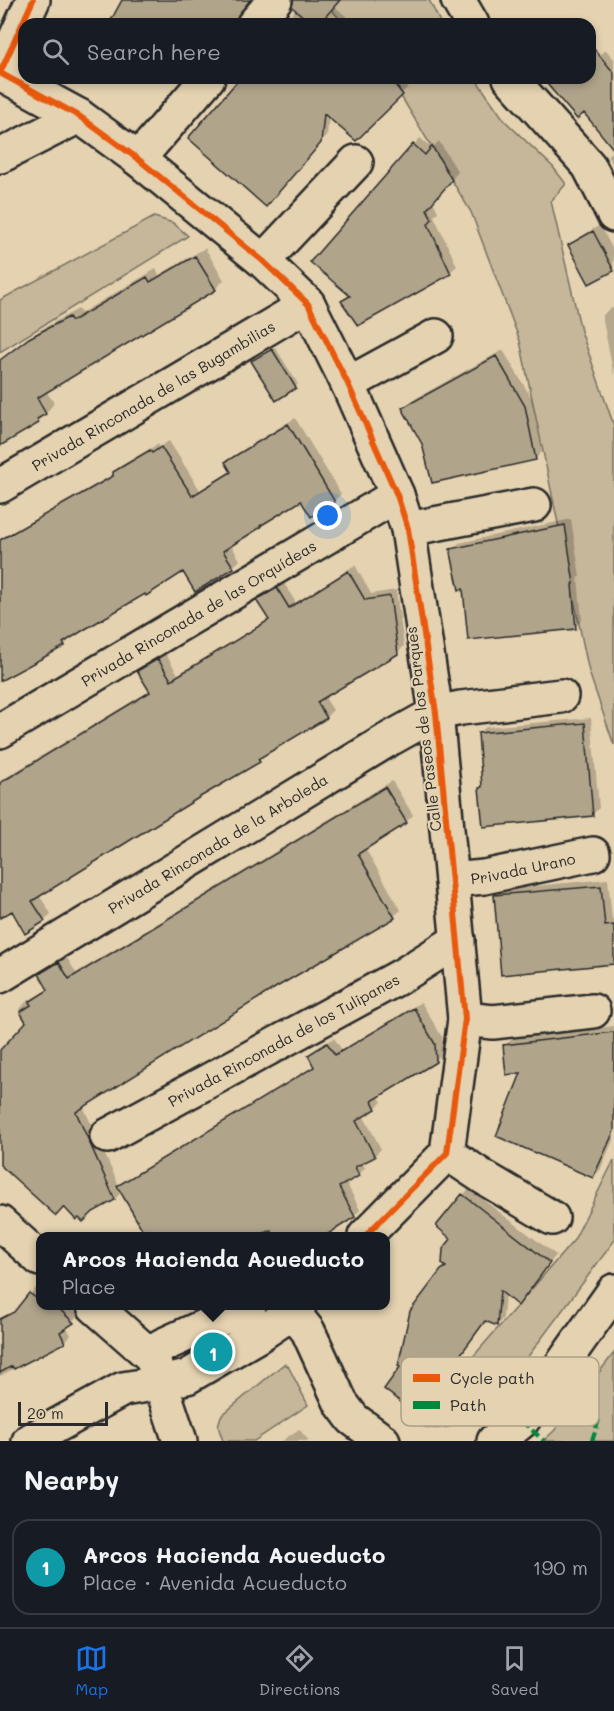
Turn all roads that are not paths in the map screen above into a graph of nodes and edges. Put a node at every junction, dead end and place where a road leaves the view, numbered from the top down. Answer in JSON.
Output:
{"nodes":[{"id":1,"x":33,"y":0,"type":"edge"},
{"id":2,"x":275,"y":0,"type":"edge"},
{"id":3,"x":458,"y":0,"type":"edge"},
{"id":4,"x":25,"y":18,"type":"edge"},
{"id":5,"x":259,"y":18,"type":"edge"},
{"id":6,"x":468,"y":18,"type":"edge"},
{"id":7,"x":18,"y":34,"type":"edge"},
{"id":8,"x":0,"y":74,"type":"edge"},
{"id":9,"x":18,"y":84,"type":"edge"},
{"id":10,"x":19,"y":84,"type":"edge"},
{"id":11,"x":203,"y":84,"type":"edge"},
{"id":12,"x":515,"y":84,"type":"edge"},
{"id":13,"x":79,"y":116,"type":"junction"},
{"id":14,"x":0,"y":156,"type":"edge"},
{"id":15,"x":138,"y":159,"type":"junction"},
{"id":16,"x":356,"y":162,"type":"dead end"},
{"id":17,"x":614,"y":215,"type":"edge"},
{"id":18,"x":263,"y":261,"type":"junction"},
{"id":19,"x":308,"y":304,"type":"junction"},
{"id":20,"x":436,"y":336,"type":"dead end"},
{"id":21,"x":348,"y":384,"type":"junction"},
{"id":22,"x":0,"y":486,"type":"edge"},
{"id":23,"x":397,"y":495,"type":"junction"},
{"id":24,"x":534,"y":505,"type":"dead end"},
{"id":25,"x":408,"y":529,"type":"junction"},
{"id":26,"x":561,"y":696,"type":"dead end"},
{"id":27,"x":436,"y":713,"type":"junction"},
{"id":28,"x":0,"y":731,"type":"edge"},
{"id":29,"x":593,"y":854,"type":"dead end"},
{"id":30,"x":452,"y":880,"type":"junction"},
{"id":31,"x":458,"y":940,"type":"junction"},
{"id":32,"x":0,"y":976,"type":"edge"},
{"id":33,"x":594,"y":1011,"type":"dead end"},
{"id":34,"x":465,"y":1019,"type":"junction"},
{"id":35,"x":107,"y":1136,"type":"dead end"},
{"id":36,"x":447,"y":1153,"type":"junction"},
{"id":37,"x":552,"y":1218,"type":"dead end"},
{"id":38,"x":0,"y":1224,"type":"edge"},
{"id":39,"x":369,"y":1232,"type":"edge"},
{"id":40,"x":36,"y":1256,"type":"edge"},
{"id":41,"x":614,"y":1291,"type":"edge"},
{"id":42,"x":99,"y":1310,"type":"edge"},
{"id":43,"x":238,"y":1310,"type":"edge"},
{"id":44,"x":290,"y":1310,"type":"edge"},
{"id":45,"x":294,"y":1310,"type":"edge"},
{"id":46,"x":567,"y":1357,"type":"edge"},
{"id":47,"x":156,"y":1370,"type":"junction"},
{"id":48,"x":516,"y":1426,"type":"edge"},
{"id":49,"x":34,"y":1440,"type":"edge"},
{"id":50,"x":180,"y":1441,"type":"edge"},
{"id":51,"x":383,"y":1441,"type":"edge"},
{"id":52,"x":494,"y":1441,"type":"edge"}],
"edges":[{"from":1,"to":4,"type":"street"},
{"from":2,"to":5,"type":"street"},
{"from":3,"to":6,"type":"street"},
{"from":7,"to":8,"type":"street"},
{"from":8,"to":9,"type":"street","name":"Calle Paseos de los Parques"},
{"from":10,"to":13,"type":"street","name":"Calle Paseos de los Parques"},
{"from":11,"to":15,"type":"street"},
{"from":12,"to":17,"type":"street"},
{"from":13,"to":14,"type":"street"},
{"from":13,"to":15,"type":"street","name":"Calle Paseos de los Parques"},
{"from":15,"to":18,"type":"street","name":"Calle Paseos de los Parques"},
{"from":16,"to":18,"type":"street"},
{"from":18,"to":19,"type":"street","name":"Calle Paseos de los Parques"},
{"from":19,"to":21,"type":"street","name":"Calle Paseos de los Parques"},
{"from":19,"to":22,"type":"street","name":"Privada Rinconada de las Bugambilias"},
{"from":20,"to":21,"type":"street"},
{"from":21,"to":23,"type":"street","name":"Calle Paseos de los Parques"},
{"from":23,"to":25,"type":"street","name":"Calle Paseos de los Parques"},
{"from":23,"to":28,"type":"street","name":"Privada Rinconada de las Orquídeas"},
{"from":24,"to":25,"type":"street"},
{"from":25,"to":27,"type":"street","name":"Calle Paseos de los Parques"},
{"from":26,"to":27,"type":"street","name":"Privada Rinconada de la Arboleda"},
{"from":27,"to":30,"type":"street","name":"Calle Paseos de los Parques"},
{"from":27,"to":32,"type":"street","name":"Privada Rinconada de la Arboleda"},
{"from":29,"to":30,"type":"street","name":"Privada Urano"},
{"from":30,"to":31,"type":"street","name":"Calle Paseos de los Parques"},
{"from":31,"to":34,"type":"street","name":"Calle Paseos de los Parques"},
{"from":31,"to":35,"type":"street","name":"Privada Rinconada de los Tulipanes"},
{"from":33,"to":34,"type":"street"},
{"from":34,"to":36,"type":"street","name":"Calle Paseos de los Parques"},
{"from":36,"to":37,"type":"street"},
{"from":36,"to":39,"type":"street"},
{"from":38,"to":40,"type":"street"},
{"from":41,"to":46,"type":"street"},
{"from":42,"to":47,"type":"street"},
{"from":43,"to":47,"type":"street"},
{"from":44,"to":47,"type":"street"},
{"from":45,"to":51,"type":"street"},
{"from":47,"to":49,"type":"street"},
{"from":47,"to":50,"type":"street"},
{"from":48,"to":52,"type":"street"}]}
